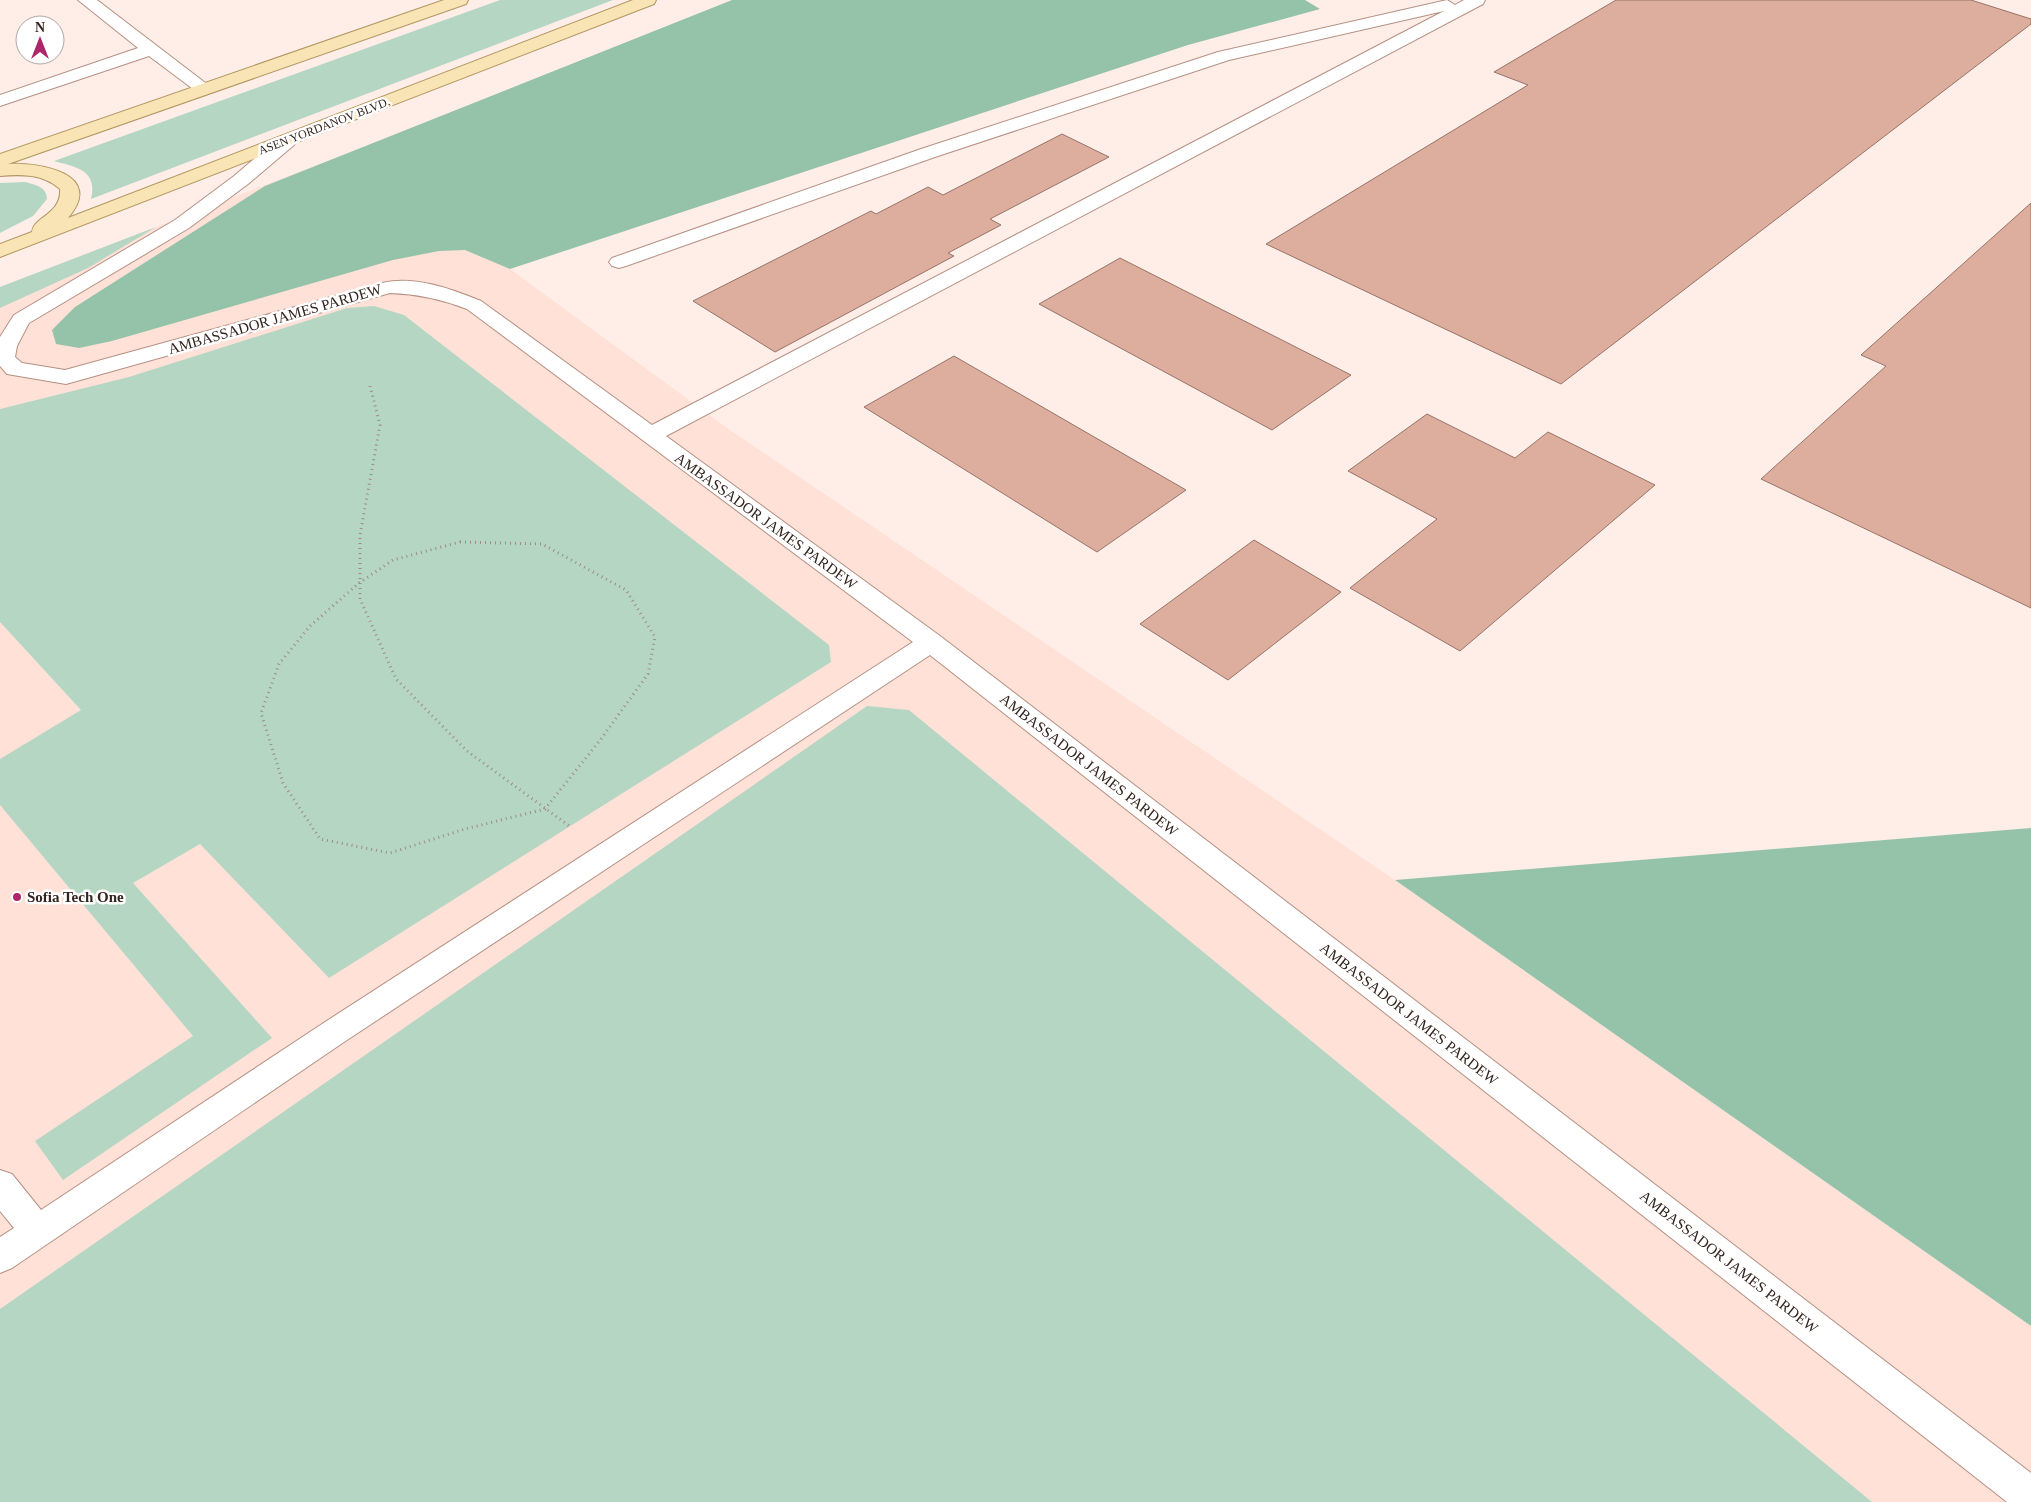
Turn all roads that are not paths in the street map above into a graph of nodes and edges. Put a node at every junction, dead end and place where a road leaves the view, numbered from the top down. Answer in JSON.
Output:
{"nodes":[{"id":1,"x":86,"y":0,"type":"edge"},
{"id":2,"x":460,"y":0,"type":"edge"},
{"id":3,"x":648,"y":0,"type":"edge"},
{"id":4,"x":1468,"y":0,"type":"edge"},
{"id":5,"x":1477,"y":0,"type":"edge"},
{"id":6,"x":151,"y":50,"type":"junction"},
{"id":7,"x":203,"y":88,"type":"junction"},
{"id":8,"x":0,"y":101,"type":"edge"},
{"id":9,"x":287,"y":141,"type":"junction"},
{"id":10,"x":0,"y":160,"type":"edge"},
{"id":11,"x":218,"y":168,"type":"junction"},
{"id":12,"x":0,"y":170,"type":"edge"},
{"id":13,"x":242,"y":180,"type":"junction"},
{"id":14,"x":26,"y":242,"type":"junction"},
{"id":15,"x":0,"y":251,"type":"edge"},
{"id":16,"x":619,"y":262,"type":"dead end"},
{"id":17,"x":650,"y":435,"type":"junction"},
{"id":18,"x":930,"y":642,"type":"junction"},
{"id":19,"x":0,"y":1185,"type":"edge"},
{"id":20,"x":38,"y":1232,"type":"junction"},
{"id":21,"x":0,"y":1257,"type":"edge"},
{"id":22,"x":2022,"y":1496,"type":"edge"}],
"edges":[{"from":1,"to":6,"type":"street"},
{"from":2,"to":7,"type":"main road"},
{"from":3,"to":9,"type":"main road","name":"ASEN YORDANOV BLVD."},
{"from":4,"to":16,"type":"street"},
{"from":5,"to":17,"type":"street"},
{"from":6,"to":7,"type":"street"},
{"from":6,"to":8,"type":"street"},
{"from":7,"to":10,"type":"main road"},
{"from":9,"to":11,"type":"main road","name":"ASEN YORDANOV BLVD."},
{"from":9,"to":13,"type":"street","name":"AMBASSADOR JAMES PARDEW"},
{"from":11,"to":13,"type":"street"},
{"from":11,"to":14,"type":"main road","name":"ASEN YORDANOV BLVD."},
{"from":12,"to":14,"type":"main road"},
{"from":13,"to":17,"type":"street","name":"AMBASSADOR JAMES PARDEW"},
{"from":14,"to":15,"type":"main road","name":"ASEN YORDANOV BLVD."},
{"from":17,"to":18,"type":"street","name":"AMBASSADOR JAMES PARDEW"},
{"from":18,"to":20,"type":"street"},
{"from":18,"to":22,"type":"street","name":"AMBASSADOR JAMES PARDEW"},
{"from":19,"to":20,"type":"street"},
{"from":20,"to":21,"type":"street"}]}
